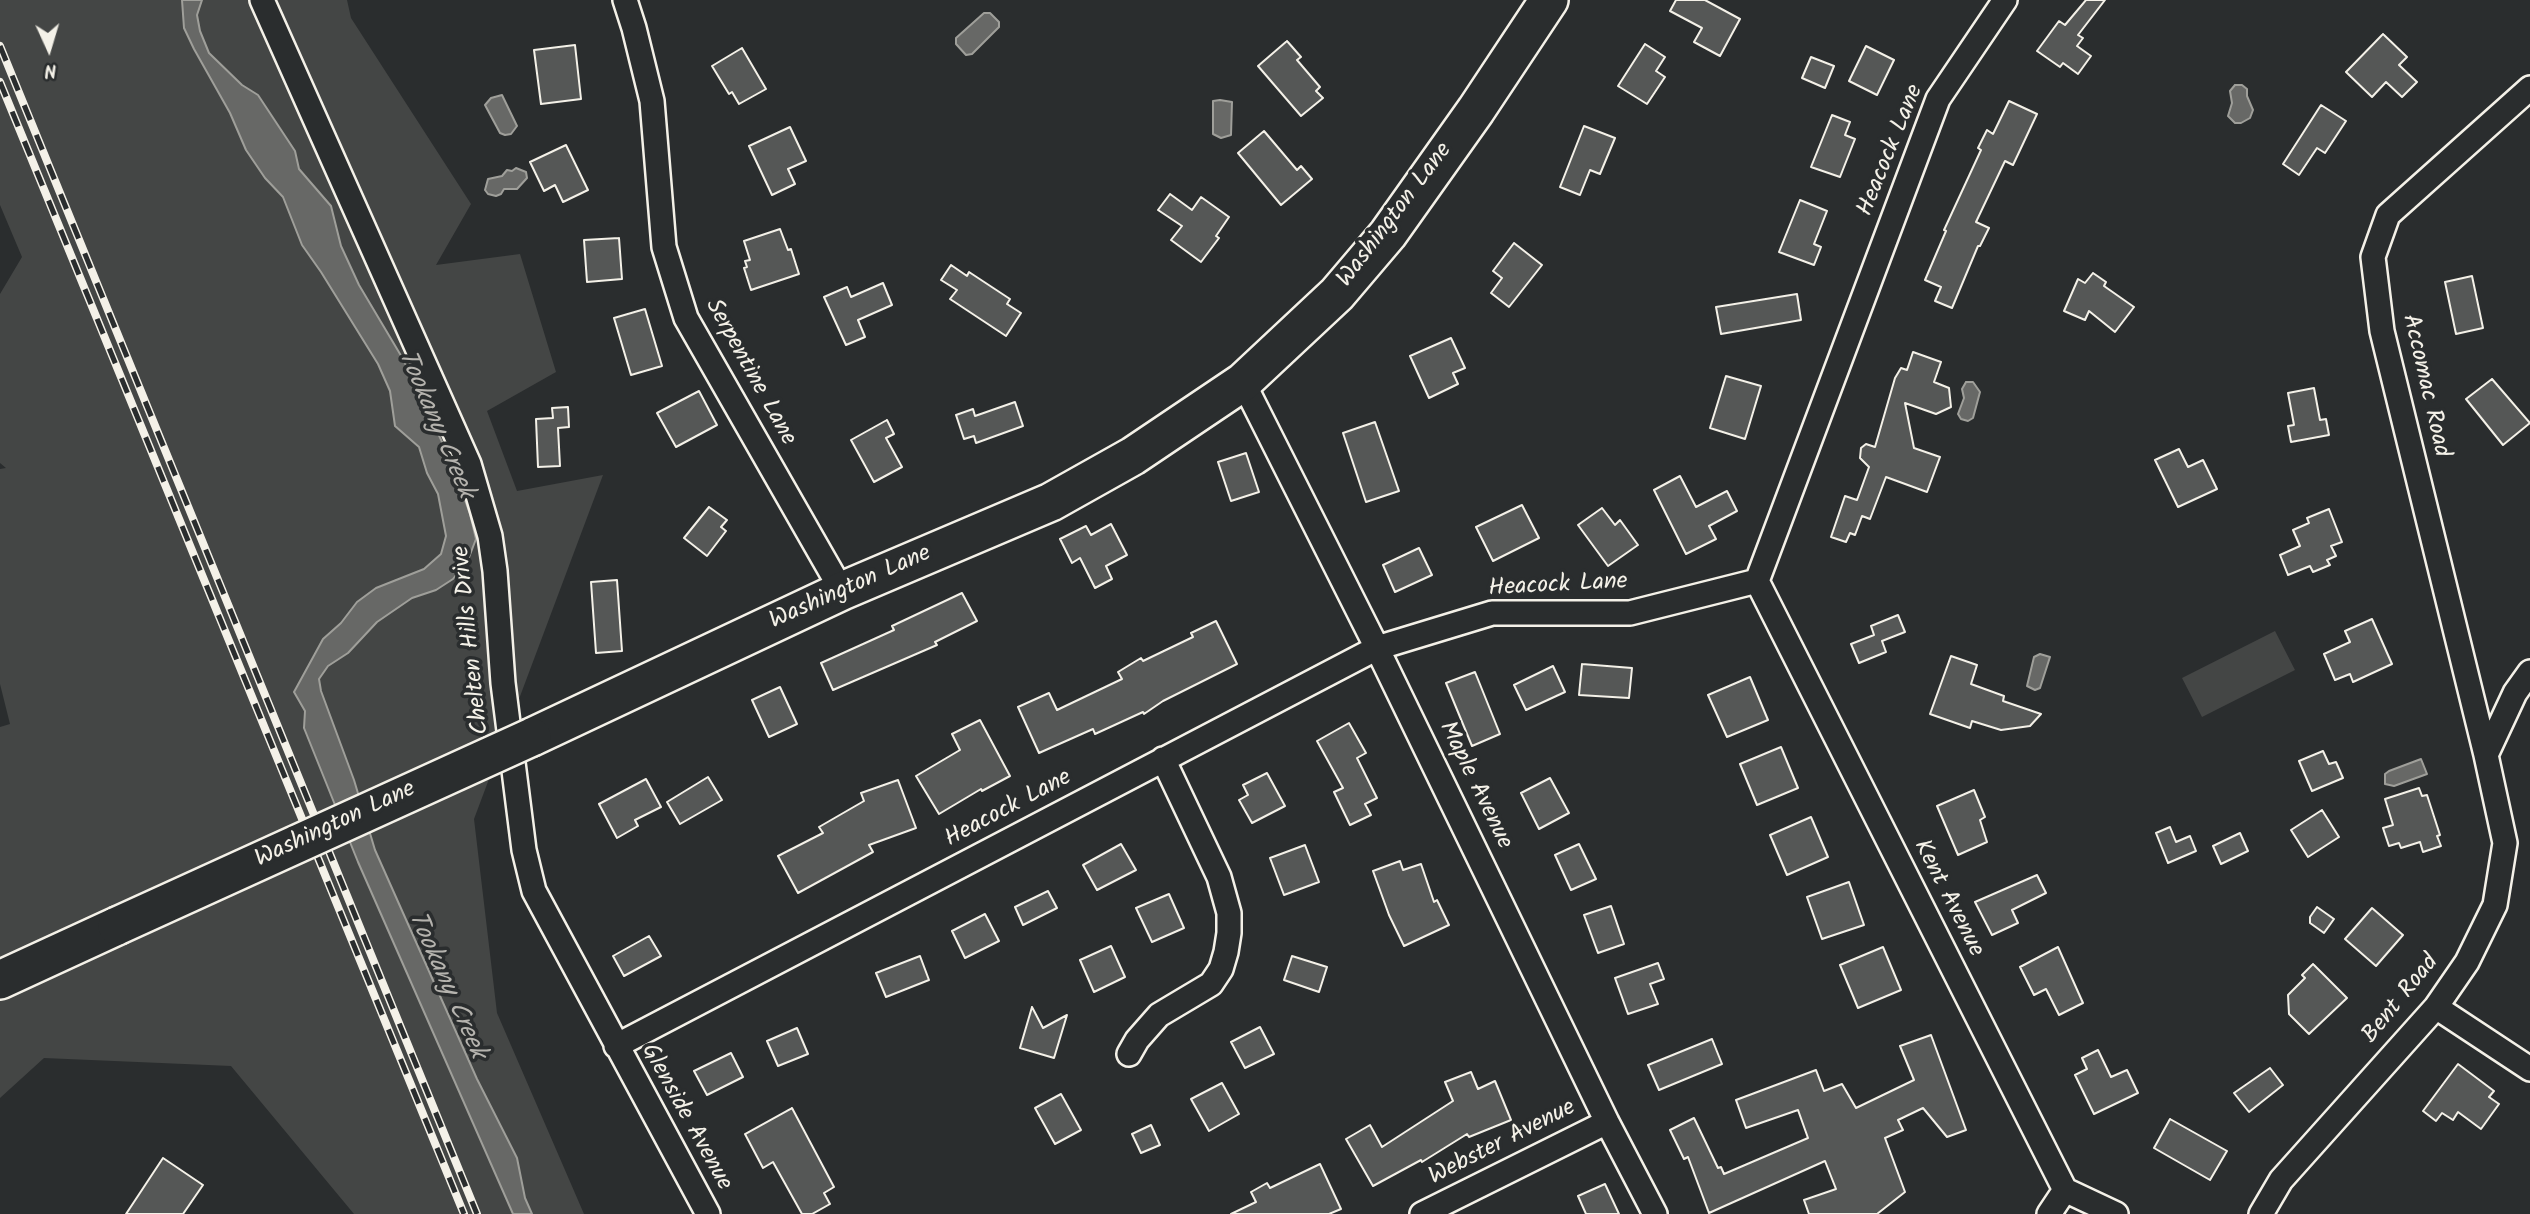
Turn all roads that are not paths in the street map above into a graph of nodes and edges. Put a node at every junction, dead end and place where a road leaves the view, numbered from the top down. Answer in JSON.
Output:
{"nodes":[{"id":1,"x":262,"y":0,"type":"edge"},
{"id":2,"x":625,"y":0,"type":"edge"},
{"id":3,"x":1549,"y":0,"type":"edge"},
{"id":4,"x":2005,"y":0,"type":"edge"},
{"id":5,"x":2530,"y":88,"type":"edge"},
{"id":6,"x":1243,"y":382,"type":"junction"},
{"id":7,"x":1757,"y":581,"type":"junction"},
{"id":8,"x":842,"y":591,"type":"junction"},
{"id":9,"x":1377,"y":648,"type":"junction"},
{"id":10,"x":2530,"y":672,"type":"edge"},
{"id":11,"x":2486,"y":755,"type":"junction"},
{"id":12,"x":1163,"y":759,"type":"junction"},
{"id":13,"x":0,"y":980,"type":"edge"},
{"id":14,"x":2436,"y":1007,"type":"junction"},
{"id":15,"x":616,"y":1046,"type":"junction"},
{"id":16,"x":1129,"y":1054,"type":"dead end"},
{"id":17,"x":2530,"y":1069,"type":"edge"},
{"id":18,"x":1607,"y":1122,"type":"junction"},
{"id":19,"x":2065,"y":1190,"type":"junction"},
{"id":20,"x":708,"y":1214,"type":"edge"},
{"id":21,"x":1422,"y":1214,"type":"edge"},
{"id":22,"x":1655,"y":1214,"type":"edge"},
{"id":23,"x":2049,"y":1214,"type":"edge"},
{"id":24,"x":2116,"y":1214,"type":"edge"},
{"id":25,"x":2261,"y":1214,"type":"edge"}],
"edges":[{"from":1,"to":15,"type":"street","name":"Chelten Hills Drive"},
{"from":2,"to":8,"type":"street","name":"Serpentine Lane"},
{"from":3,"to":6,"type":"main road","name":"Washington Lane"},
{"from":4,"to":7,"type":"street","name":"Heacock Lane"},
{"from":5,"to":11,"type":"street","name":"Accomac Road"},
{"from":6,"to":8,"type":"main road","name":"Washington Lane"},
{"from":6,"to":9,"type":"street","name":"Maple Avenue"},
{"from":7,"to":9,"type":"street","name":"Heacock Lane"},
{"from":7,"to":19,"type":"street","name":"Kent Avenue"},
{"from":8,"to":13,"type":"main road","name":"Washington Lane","bridge":true},
{"from":9,"to":12,"type":"street","name":"Heacock Lane"},
{"from":9,"to":18,"type":"street","name":"Maple Avenue"},
{"from":10,"to":11,"type":"street"},
{"from":11,"to":14,"type":"street","name":"Bent Road"},
{"from":12,"to":15,"type":"street","name":"Heacock Lane"},
{"from":12,"to":16,"type":"street"},
{"from":14,"to":17,"type":"street"},
{"from":14,"to":25,"type":"street","name":"Bent Road"},
{"from":15,"to":20,"type":"street","name":"Glenside Avenue"},
{"from":18,"to":21,"type":"street","name":"Webster Avenue"},
{"from":18,"to":22,"type":"street","name":"Maple Avenue"},
{"from":19,"to":23,"type":"street"},
{"from":19,"to":24,"type":"street"}]}
